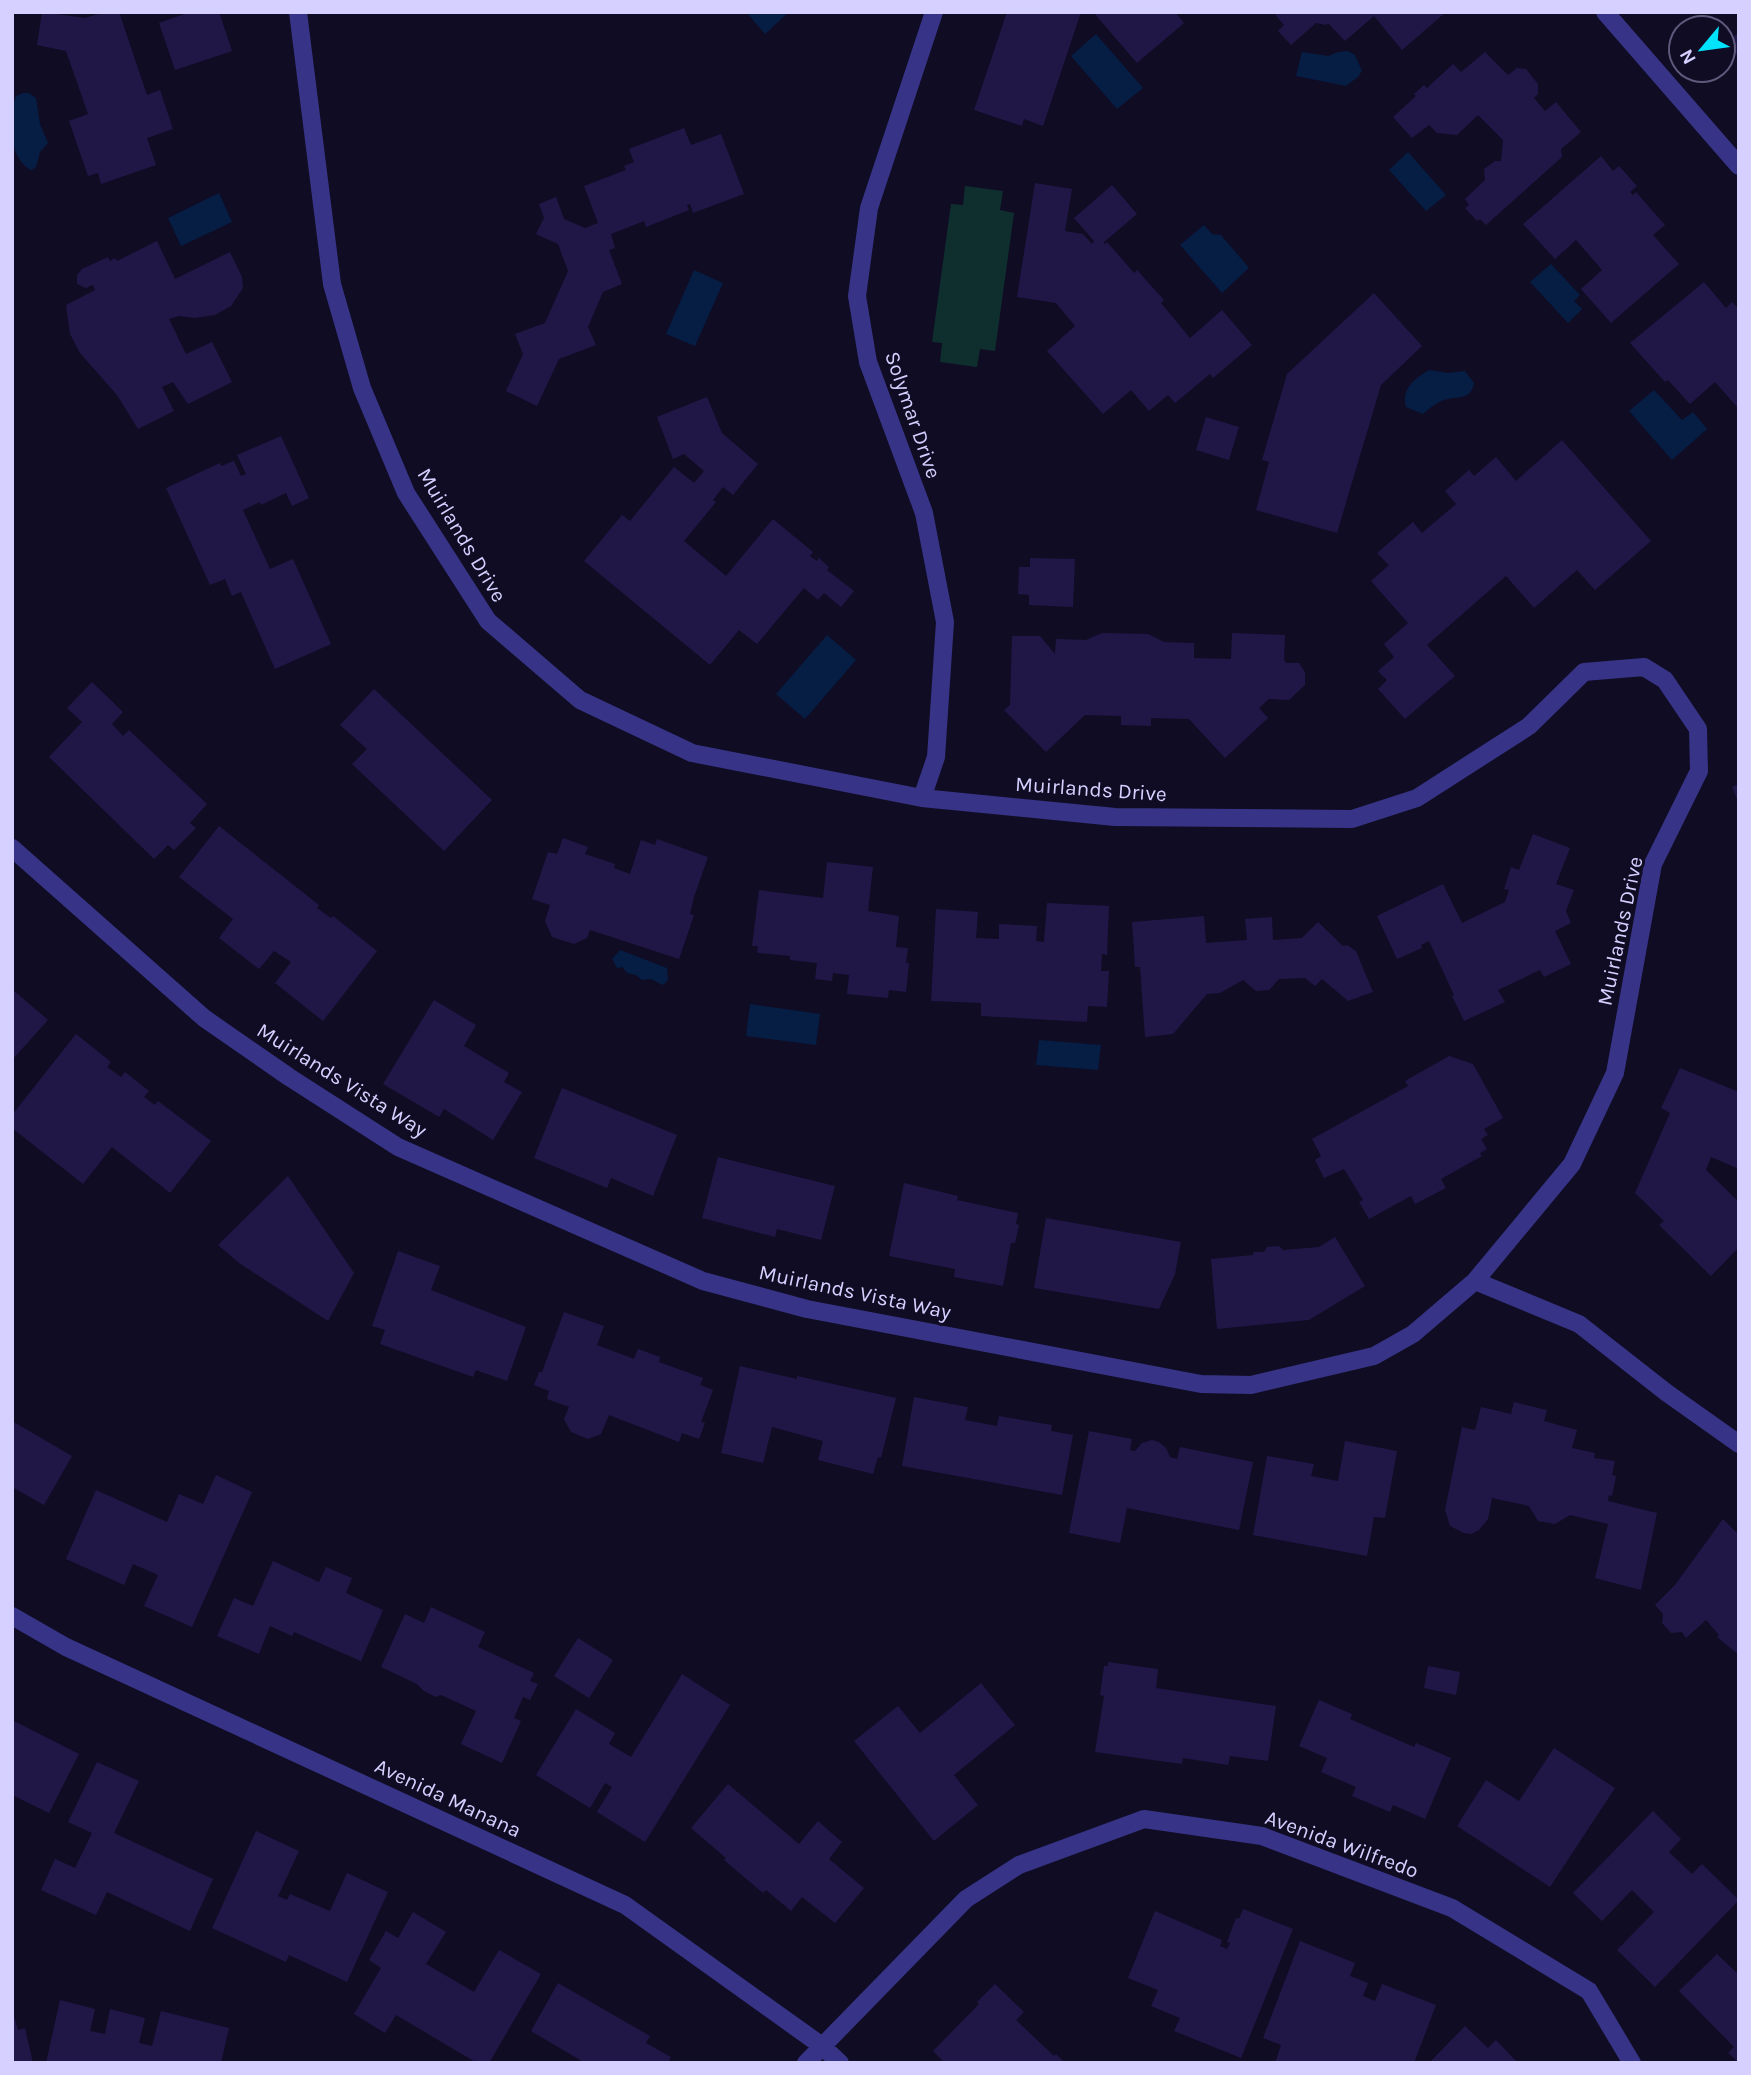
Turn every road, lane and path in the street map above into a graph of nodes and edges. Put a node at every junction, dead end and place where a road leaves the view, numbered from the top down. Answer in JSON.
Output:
{"nodes":[{"id":1,"x":298,"y":12,"type":"edge"},
{"id":2,"x":934,"y":12,"type":"edge"},
{"id":3,"x":1605,"y":12,"type":"edge"},
{"id":4,"x":1739,"y":166,"type":"edge"},
{"id":5,"x":922,"y":798,"type":"junction"},
{"id":6,"x":12,"y":848,"type":"edge"},
{"id":7,"x":1475,"y":1281,"type":"junction"},
{"id":8,"x":1739,"y":1444,"type":"edge"},
{"id":9,"x":12,"y":1616,"type":"edge"},
{"id":10,"x":822,"y":2046,"type":"junction"},
{"id":11,"x":806,"y":2063,"type":"edge"},
{"id":12,"x":840,"y":2063,"type":"edge"},
{"id":13,"x":1632,"y":2063,"type":"edge"}],
"edges":[{"from":1,"to":5,"type":"street","name":"Muirlands Drive"},
{"from":2,"to":5,"type":"street","name":"Solymar Drive"},
{"from":3,"to":4,"type":"street"},
{"from":5,"to":7,"type":"street","name":"Muirlands Drive"},
{"from":6,"to":7,"type":"street","name":"Muirlands Vista Way"},
{"from":7,"to":8,"type":"street"},
{"from":9,"to":10,"type":"street","name":"Avenida Manana"},
{"from":10,"to":11,"type":"street","name":"Avenida Wilfredo"},
{"from":10,"to":12,"type":"street","name":"Avenida Manana"},
{"from":10,"to":13,"type":"street","name":"Avenida Wilfredo"}]}
